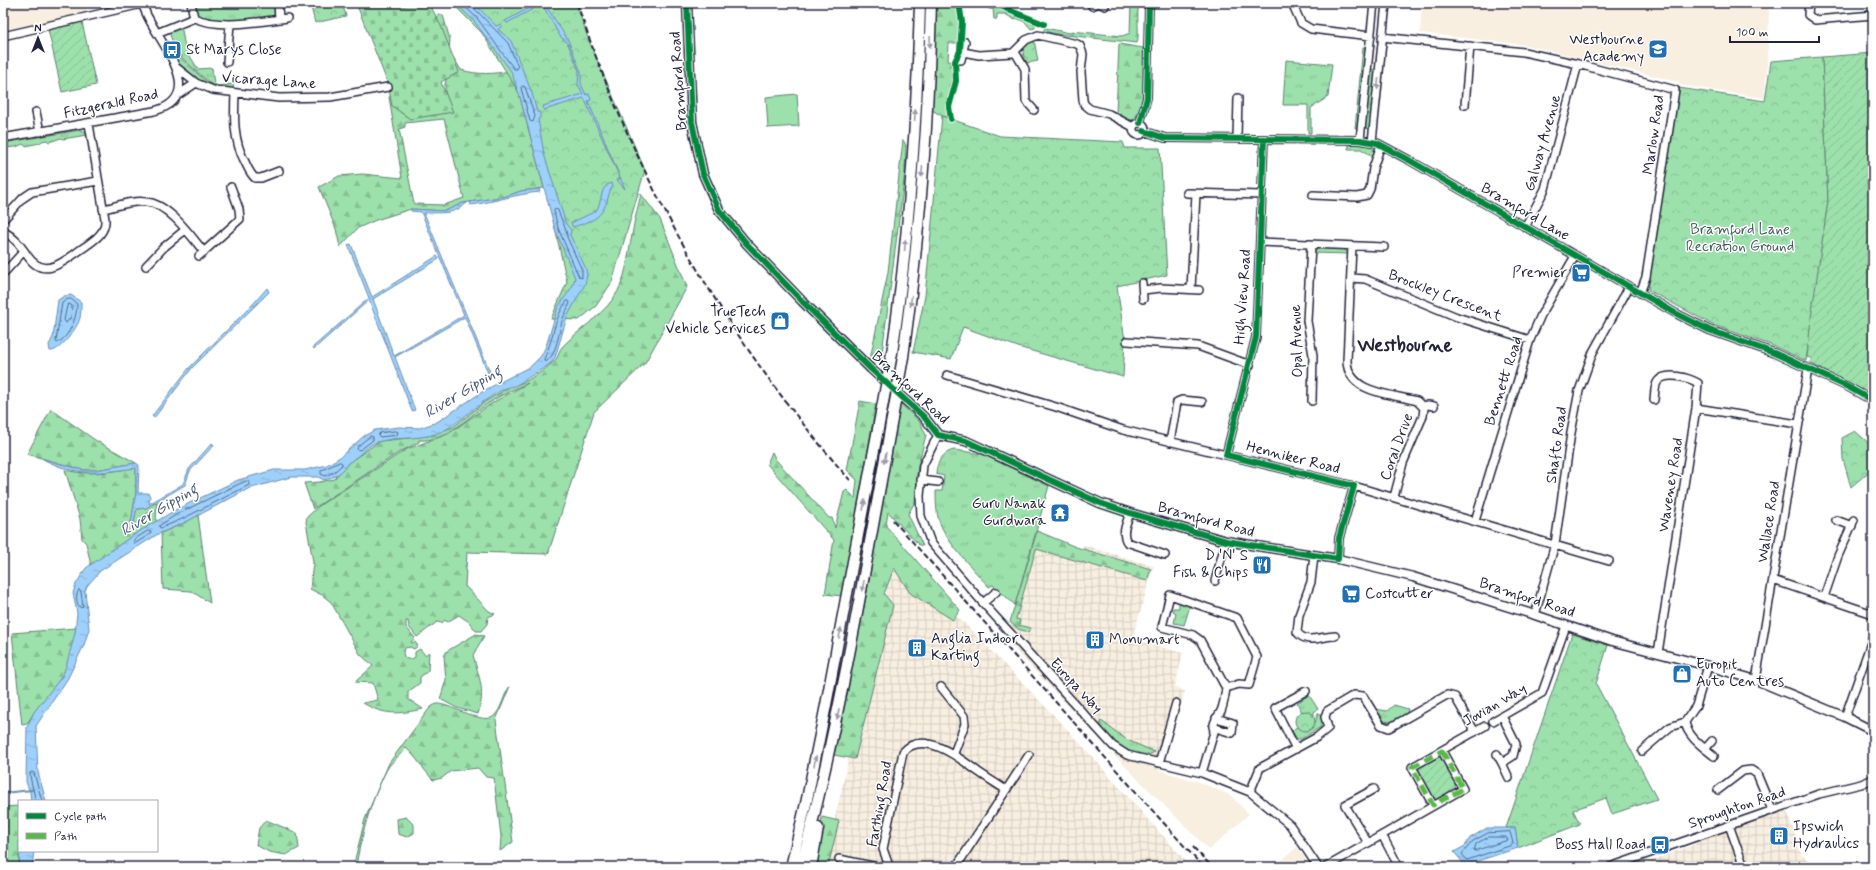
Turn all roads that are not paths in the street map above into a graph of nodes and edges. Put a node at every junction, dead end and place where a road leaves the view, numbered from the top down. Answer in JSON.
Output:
{"nodes":[{"id":1,"x":191,"y":3,"type":"edge"},
{"id":2,"x":278,"y":3,"type":"edge"},
{"id":3,"x":687,"y":3,"type":"edge"},
{"id":4,"x":920,"y":3,"type":"edge"},
{"id":5,"x":931,"y":3,"type":"edge"},
{"id":6,"x":1149,"y":3,"type":"edge"},
{"id":7,"x":1292,"y":3,"type":"edge"},
{"id":8,"x":1809,"y":3,"type":"edge"},
{"id":9,"x":142,"y":4,"type":"edge"},
{"id":10,"x":1374,"y":5,"type":"edge"},
{"id":11,"x":1385,"y":6,"type":"edge"},
{"id":12,"x":1873,"y":15,"type":"edge"},
{"id":13,"x":194,"y":18,"type":"junction"},
{"id":14,"x":230,"y":24,"type":"junction"},
{"id":15,"x":157,"y":33,"type":"junction"},
{"id":16,"x":3,"y":36,"type":"edge"},
{"id":17,"x":1370,"y":36,"type":"junction"},
{"id":18,"x":1382,"y":37,"type":"junction"},
{"id":19,"x":965,"y":42,"type":"dead end"},
{"id":20,"x":1470,"y":46,"type":"junction"},
{"id":21,"x":963,"y":52,"type":"junction"},
{"id":22,"x":1015,"y":52,"type":"junction"},
{"id":23,"x":961,"y":60,"type":"dead end"},
{"id":24,"x":227,"y":62,"type":"dead end"},
{"id":25,"x":1368,"y":64,"type":"junction"},
{"id":26,"x":1578,"y":64,"type":"junction"},
{"id":27,"x":1379,"y":65,"type":"junction"},
{"id":28,"x":177,"y":68,"type":"junction"},
{"id":29,"x":196,"y":83,"type":"junction"},
{"id":30,"x":388,"y":88,"type":"dead end"},
{"id":31,"x":235,"y":93,"type":"junction"},
{"id":32,"x":178,"y":95,"type":"junction"},
{"id":33,"x":1238,"y":98,"type":"dead end"},
{"id":34,"x":1464,"y":105,"type":"dead end"},
{"id":35,"x":1034,"y":110,"type":"dead end"},
{"id":36,"x":36,"y":112,"type":"dead end"},
{"id":37,"x":1140,"y":123,"type":"junction"},
{"id":38,"x":89,"y":124,"type":"junction"},
{"id":39,"x":1133,"y":127,"type":"junction"},
{"id":40,"x":1144,"y":131,"type":"junction"},
{"id":41,"x":40,"y":132,"type":"junction"},
{"id":42,"x":3,"y":138,"type":"edge"},
{"id":43,"x":1237,"y":138,"type":"junction"},
{"id":44,"x":1264,"y":139,"type":"junction"},
{"id":45,"x":1360,"y":140,"type":"junction"},
{"id":46,"x":1372,"y":142,"type":"junction"},
{"id":47,"x":1381,"y":145,"type":"junction"},
{"id":48,"x":279,"y":171,"type":"dead end"},
{"id":49,"x":98,"y":181,"type":"junction"},
{"id":50,"x":231,"y":188,"type":"dead end"},
{"id":51,"x":1187,"y":193,"type":"dead end"},
{"id":52,"x":1196,"y":194,"type":"junction"},
{"id":53,"x":1262,"y":195,"type":"junction"},
{"id":54,"x":1317,"y":198,"type":"dead end"},
{"id":55,"x":103,"y":209,"type":"junction"},
{"id":56,"x":3,"y":220,"type":"edge"},
{"id":57,"x":1525,"y":227,"type":"junction"},
{"id":58,"x":185,"y":230,"type":"junction"},
{"id":59,"x":3,"y":231,"type":"edge"},
{"id":60,"x":1260,"y":242,"type":"junction"},
{"id":61,"x":1310,"y":245,"type":"junction"},
{"id":62,"x":1352,"y":246,"type":"junction"},
{"id":63,"x":1384,"y":247,"type":"dead end"},
{"id":64,"x":24,"y":251,"type":"junction"},
{"id":65,"x":1575,"y":256,"type":"junction"},
{"id":66,"x":146,"y":266,"type":"dead end"},
{"id":67,"x":3,"y":274,"type":"edge"},
{"id":68,"x":1351,"y":278,"type":"junction"},
{"id":69,"x":1629,"y":287,"type":"junction"},
{"id":70,"x":1191,"y":289,"type":"junction"},
{"id":71,"x":1199,"y":290,"type":"dead end"},
{"id":72,"x":1640,"y":293,"type":"junction"},
{"id":73,"x":1143,"y":299,"type":"dead end"},
{"id":74,"x":1340,"y":334,"type":"dead end"},
{"id":75,"x":1348,"y":334,"type":"junction"},
{"id":76,"x":1530,"y":340,"type":"junction"},
{"id":77,"x":1127,"y":341,"type":"dead end"},
{"id":78,"x":1250,"y":365,"type":"junction"},
{"id":79,"x":1808,"y":369,"type":"junction"},
{"id":80,"x":947,"y":375,"type":"dead end"},
{"id":81,"x":1654,"y":400,"type":"dead end"},
{"id":82,"x":1312,"y":401,"type":"dead end"},
{"id":83,"x":1873,"y":401,"type":"edge"},
{"id":84,"x":1202,"y":402,"type":"dead end"},
{"id":85,"x":1423,"y":406,"type":"junction"},
{"id":86,"x":1434,"y":406,"type":"dead end"},
{"id":87,"x":1696,"y":408,"type":"junction"},
{"id":88,"x":1798,"y":424,"type":"junction"},
{"id":89,"x":938,"y":435,"type":"junction"},
{"id":90,"x":1170,"y":442,"type":"junction"},
{"id":91,"x":1226,"y":455,"type":"junction"},
{"id":92,"x":921,"y":480,"type":"junction"},
{"id":93,"x":938,"y":482,"type":"dead end"},
{"id":94,"x":1354,"y":486,"type":"junction"},
{"id":95,"x":1394,"y":497,"type":"junction"},
{"id":96,"x":1130,"y":513,"type":"junction"},
{"id":97,"x":1836,"y":520,"type":"dead end"},
{"id":98,"x":1475,"y":521,"type":"junction"},
{"id":99,"x":1226,"y":541,"type":"junction"},
{"id":100,"x":1556,"y":544,"type":"junction"},
{"id":101,"x":1165,"y":554,"type":"dead end"},
{"id":102,"x":1314,"y":555,"type":"junction"},
{"id":103,"x":1338,"y":559,"type":"junction"},
{"id":104,"x":1609,"y":561,"type":"dead end"},
{"id":105,"x":1773,"y":580,"type":"junction"},
{"id":106,"x":1215,"y":581,"type":"dead end"},
{"id":107,"x":996,"y":592,"type":"dead end"},
{"id":108,"x":1824,"y":597,"type":"junction"},
{"id":109,"x":983,"y":603,"type":"junction"},
{"id":110,"x":1873,"y":614,"type":"edge"},
{"id":111,"x":1535,"y":615,"type":"junction"},
{"id":112,"x":1566,"y":626,"type":"junction"},
{"id":113,"x":1335,"y":636,"type":"dead end"},
{"id":114,"x":1873,"y":637,"type":"edge"},
{"id":115,"x":1658,"y":653,"type":"junction"},
{"id":116,"x":1708,"y":666,"type":"junction"},
{"id":117,"x":1756,"y":680,"type":"junction"},
{"id":118,"x":941,"y":687,"type":"dead end"},
{"id":119,"x":1226,"y":688,"type":"junction"},
{"id":120,"x":1306,"y":691,"type":"dead end"},
{"id":121,"x":1176,"y":703,"type":"dead end"},
{"id":122,"x":1502,"y":716,"type":"junction"},
{"id":123,"x":1845,"y":717,"type":"junction"},
{"id":124,"x":1216,"y":718,"type":"junction"},
{"id":125,"x":1493,"y":721,"type":"dead end"},
{"id":126,"x":1686,"y":722,"type":"junction"},
{"id":127,"x":1485,"y":726,"type":"dead end"},
{"id":128,"x":1213,"y":727,"type":"junction"},
{"id":129,"x":1475,"y":732,"type":"junction"},
{"id":130,"x":1873,"y":732,"type":"edge"},
{"id":131,"x":1712,"y":741,"type":"dead end"},
{"id":132,"x":1705,"y":748,"type":"junction"},
{"id":133,"x":1296,"y":749,"type":"junction"},
{"id":134,"x":1442,"y":751,"type":"junction"},
{"id":135,"x":1642,"y":751,"type":"dead end"},
{"id":136,"x":954,"y":753,"type":"junction"},
{"id":137,"x":1497,"y":754,"type":"dead end"},
{"id":138,"x":1029,"y":755,"type":"dead end"},
{"id":139,"x":1714,"y":756,"type":"dead end"},
{"id":140,"x":1159,"y":763,"type":"junction"},
{"id":141,"x":1502,"y":763,"type":"junction"},
{"id":142,"x":1202,"y":773,"type":"junction"},
{"id":143,"x":1509,"y":778,"type":"dead end"},
{"id":144,"x":1873,"y":779,"type":"edge"},
{"id":145,"x":1374,"y":788,"type":"dead end"},
{"id":146,"x":1006,"y":790,"type":"junction"},
{"id":147,"x":1718,"y":790,"type":"dead end"},
{"id":148,"x":1250,"y":792,"type":"junction"},
{"id":149,"x":820,"y":798,"type":"junction"},
{"id":150,"x":807,"y":799,"type":"junction"},
{"id":151,"x":1433,"y":805,"type":"junction"},
{"id":152,"x":1772,"y":810,"type":"junction"},
{"id":153,"x":1729,"y":825,"type":"junction"},
{"id":154,"x":1382,"y":835,"type":"junction"},
{"id":155,"x":1368,"y":843,"type":"junction"},
{"id":156,"x":839,"y":859,"type":"dead end"},
{"id":157,"x":890,"y":866,"type":"edge"},
{"id":158,"x":784,"y":867,"type":"edge"},
{"id":159,"x":791,"y":867,"type":"edge"},
{"id":160,"x":801,"y":867,"type":"edge"},
{"id":161,"x":811,"y":867,"type":"edge"},
{"id":162,"x":879,"y":867,"type":"edge"},
{"id":163,"x":956,"y":867,"type":"edge"},
{"id":164,"x":1318,"y":867,"type":"edge"},
{"id":165,"x":1326,"y":867,"type":"edge"},
{"id":166,"x":1399,"y":867,"type":"edge"},
{"id":167,"x":1610,"y":867,"type":"edge"},
{"id":168,"x":1744,"y":867,"type":"edge"}],
"edges":[{"from":1,"to":13,"type":"street"},
{"from":2,"to":14,"type":"street"},
{"from":3,"to":89,"type":"main road","name":"Bramford Road"},
{"from":150,"to":4,"type":"highway","one_way":true,"bridge":true},
{"from":5,"to":149,"type":"highway","one_way":true,"bridge":true},
{"from":6,"to":37,"type":"street"},
{"from":7,"to":17,"type":"street"},
{"from":8,"to":12,"type":"street"},
{"from":9,"to":15,"type":"street","name":"Fitzgerald Road"},
{"from":9,"to":16,"type":"street"},
{"from":10,"to":11,"type":"street"},
{"from":10,"to":17,"type":"street"},
{"from":11,"to":18,"type":"street"},
{"from":13,"to":14,"type":"street"},
{"from":13,"to":15,"type":"street"},
{"from":14,"to":24,"type":"street"},
{"from":15,"to":28,"type":"street","name":"Fitzgerald Road"},
{"from":17,"to":25,"type":"street"},
{"from":18,"to":20,"type":"street","name":"Marlow Road"},
{"from":18,"to":27,"type":"street"},
{"from":19,"to":21,"type":"street"},
{"from":20,"to":26,"type":"street","name":"Marlow Road"},
{"from":20,"to":34,"type":"street"},
{"from":21,"to":22,"type":"street"},
{"from":21,"to":23,"type":"street"},
{"from":22,"to":35,"type":"street"},
{"from":22,"to":39,"type":"street"},
{"from":25,"to":27,"type":"street"},
{"from":25,"to":45,"type":"street"},
{"from":26,"to":57,"type":"street","name":"Galway Avenue"},
{"from":26,"to":72,"type":"street","name":"Marlow Road"},
{"from":27,"to":46,"type":"street","one_way":true},
{"from":28,"to":29,"type":"street","name":"Vicarage Lane"},
{"from":28,"to":32,"type":"street","name":"Fitzgerald Road"},
{"from":29,"to":31,"type":"street","name":"Vicarage Lane"},
{"from":29,"to":32,"type":"street"},
{"from":30,"to":31,"type":"street","name":"Vicarage Lane"},
{"from":31,"to":48,"type":"street"},
{"from":32,"to":38,"type":"street","name":"Fitzgerald Road"},
{"from":33,"to":43,"type":"street"},
{"from":36,"to":41,"type":"street"},
{"from":37,"to":39,"type":"street"},
{"from":37,"to":40,"type":"street"},
{"from":38,"to":41,"type":"street","name":"Fitzgerald Road"},
{"from":38,"to":49,"type":"street"},
{"from":39,"to":40,"type":"street"},
{"from":40,"to":43,"type":"street","name":"Bramford Lane"},
{"from":41,"to":42,"type":"street","name":"Fitzgerald Road"},
{"from":43,"to":44,"type":"street","name":"Bramford Lane"},
{"from":44,"to":45,"type":"street","name":"Bramford Lane"},
{"from":44,"to":53,"type":"street","name":"High View Road"},
{"from":45,"to":46,"type":"street","name":"Bramford Lane"},
{"from":46,"to":47,"type":"street","name":"Bramford Lane"},
{"from":47,"to":54,"type":"street"},
{"from":47,"to":57,"type":"street","name":"Bramford Lane"},
{"from":49,"to":55,"type":"street"},
{"from":49,"to":56,"type":"street"},
{"from":50,"to":58,"type":"street"},
{"from":51,"to":52,"type":"street"},
{"from":52,"to":53,"type":"street"},
{"from":52,"to":70,"type":"street"},
{"from":53,"to":60,"type":"street","name":"High View Road"},
{"from":55,"to":58,"type":"street"},
{"from":55,"to":64,"type":"street"},
{"from":57,"to":65,"type":"street","name":"Bramford Lane"},
{"from":58,"to":66,"type":"street"},
{"from":59,"to":64,"type":"street"},
{"from":60,"to":61,"type":"street"},
{"from":60,"to":78,"type":"street","name":"High View Road"},
{"from":61,"to":62,"type":"street"},
{"from":61,"to":82,"type":"street","name":"Opal Avenue"},
{"from":62,"to":63,"type":"street"},
{"from":62,"to":68,"type":"street","name":"Coral Drive"},
{"from":64,"to":67,"type":"street"},
{"from":65,"to":69,"type":"street","name":"Bramford Lane"},
{"from":65,"to":76,"type":"street","name":"Bennett Road"},
{"from":68,"to":75,"type":"street","name":"Coral Drive"},
{"from":68,"to":76,"type":"street","name":"Brockley Crescent"},
{"from":69,"to":72,"type":"street","name":"Bramford Lane"},
{"from":69,"to":100,"type":"street","name":"Shafto Road"},
{"from":70,"to":71,"type":"street"},
{"from":70,"to":73,"type":"street"},
{"from":72,"to":79,"type":"street","name":"Bramford Lane"},
{"from":74,"to":75,"type":"street"},
{"from":75,"to":85,"type":"street","name":"Coral Drive"},
{"from":76,"to":98,"type":"street","name":"Bennett Road"},
{"from":77,"to":78,"type":"street"},
{"from":78,"to":91,"type":"street","name":"High View Road"},
{"from":79,"to":83,"type":"street","name":"Bramford Lane"},
{"from":79,"to":88,"type":"street","name":"Wallace Road"},
{"from":80,"to":90,"type":"street","name":"Henniker Road"},
{"from":81,"to":87,"type":"street","name":"Waveney Road"},
{"from":84,"to":90,"type":"street"},
{"from":85,"to":86,"type":"street","name":"Coral Drive"},
{"from":85,"to":95,"type":"street","name":"Coral Drive"},
{"from":87,"to":88,"type":"street"},
{"from":87,"to":115,"type":"street","name":"Waveney Road"},
{"from":88,"to":105,"type":"street","name":"Wallace Road"},
{"from":89,"to":92,"type":"street","name":"Europa Way"},
{"from":89,"to":96,"type":"main road","name":"Bramford Road"},
{"from":90,"to":91,"type":"street","name":"Henniker Road"},
{"from":91,"to":94,"type":"street","name":"Henniker Road"},
{"from":92,"to":93,"type":"street"},
{"from":92,"to":109,"type":"street","name":"Europa Way"},
{"from":94,"to":95,"type":"street","name":"Henniker Road"},
{"from":94,"to":103,"type":"street"},
{"from":95,"to":98,"type":"street","name":"Henniker Road"},
{"from":96,"to":99,"type":"main road","name":"Bramford Road"},
{"from":96,"to":101,"type":"street"},
{"from":97,"to":108,"type":"street"},
{"from":98,"to":100,"type":"street","name":"Henniker Road"},
{"from":99,"to":102,"type":"main road","name":"Bramford Road"},
{"from":99,"to":106,"type":"street"},
{"from":100,"to":104,"type":"street","name":"Henniker Road"},
{"from":100,"to":111,"type":"street","name":"Shafto Road"},
{"from":102,"to":103,"type":"main road","name":"Bramford Road"},
{"from":102,"to":113,"type":"street"},
{"from":103,"to":111,"type":"main road","name":"Bramford Road"},
{"from":105,"to":108,"type":"street"},
{"from":105,"to":117,"type":"street","name":"Wallace Road"},
{"from":107,"to":109,"type":"street"},
{"from":108,"to":110,"type":"street"},
{"from":109,"to":140,"type":"street","name":"Europa Way"},
{"from":111,"to":112,"type":"main road","name":"Bramford Road"},
{"from":112,"to":115,"type":"main road","name":"Bramford Road"},
{"from":112,"to":122,"type":"street","name":"Jovian Way"},
{"from":114,"to":123,"type":"street"},
{"from":115,"to":116,"type":"main road","name":"Bramford Road"},
{"from":116,"to":117,"type":"main road","name":"Bramford Road"},
{"from":116,"to":126,"type":"street"},
{"from":117,"to":123,"type":"main road","name":"Bramford Road"},
{"from":118,"to":136,"type":"street"},
{"from":119,"to":119,"type":"street"},
{"from":119,"to":124,"type":"street"},
{"from":120,"to":133,"type":"street"},
{"from":121,"to":140,"type":"street"},
{"from":122,"to":125,"type":"street","name":"Jovian Way"},
{"from":122,"to":141,"type":"street"},
{"from":123,"to":130,"type":"main road","name":"Bramford Road"},
{"from":124,"to":128,"type":"street"},
{"from":124,"to":128,"type":"street"},
{"from":126,"to":132,"type":"street"},
{"from":126,"to":135,"type":"street"},
{"from":127,"to":129,"type":"street","name":"Jovian Way"},
{"from":128,"to":142,"type":"street"},
{"from":129,"to":133,"type":"street"},
{"from":129,"to":134,"type":"street","name":"Jovian Way"},
{"from":131,"to":132,"type":"street"},
{"from":132,"to":139,"type":"street"},
{"from":133,"to":148,"type":"street"},
{"from":134,"to":151,"type":"street","name":"Jovian Way"},
{"from":134,"to":151,"type":"street"},
{"from":136,"to":146,"type":"street","name":"Farthing Road"},
{"from":136,"to":157,"type":"street","name":"Farthing Road"},
{"from":137,"to":141,"type":"street"},
{"from":138,"to":146,"type":"street"},
{"from":140,"to":142,"type":"street","name":"Europa Way"},
{"from":141,"to":143,"type":"street"},
{"from":142,"to":148,"type":"street","name":"Europa Way"},
{"from":144,"to":152,"type":"street","name":"Sproughton Road"},
{"from":145,"to":155,"type":"street"},
{"from":146,"to":163,"type":"street"},
{"from":147,"to":152,"type":"street"},
{"from":148,"to":164,"type":"street","name":"Europa Way"},
{"from":149,"to":160,"type":"highway"},
{"from":149,"to":161,"type":"highway"},
{"from":150,"to":158,"type":"highway"},
{"from":150,"to":159,"type":"highway"},
{"from":151,"to":154,"type":"street"},
{"from":152,"to":153,"type":"street","name":"Sproughton Road"},
{"from":153,"to":167,"type":"street","name":"Sproughton Road"},
{"from":153,"to":168,"type":"street"},
{"from":154,"to":155,"type":"street"},
{"from":154,"to":166,"type":"street"},
{"from":155,"to":165,"type":"street"},
{"from":156,"to":162,"type":"street","name":"Farthing Road"},
{"from":157,"to":162,"type":"street","name":"Farthing Road"}]}
